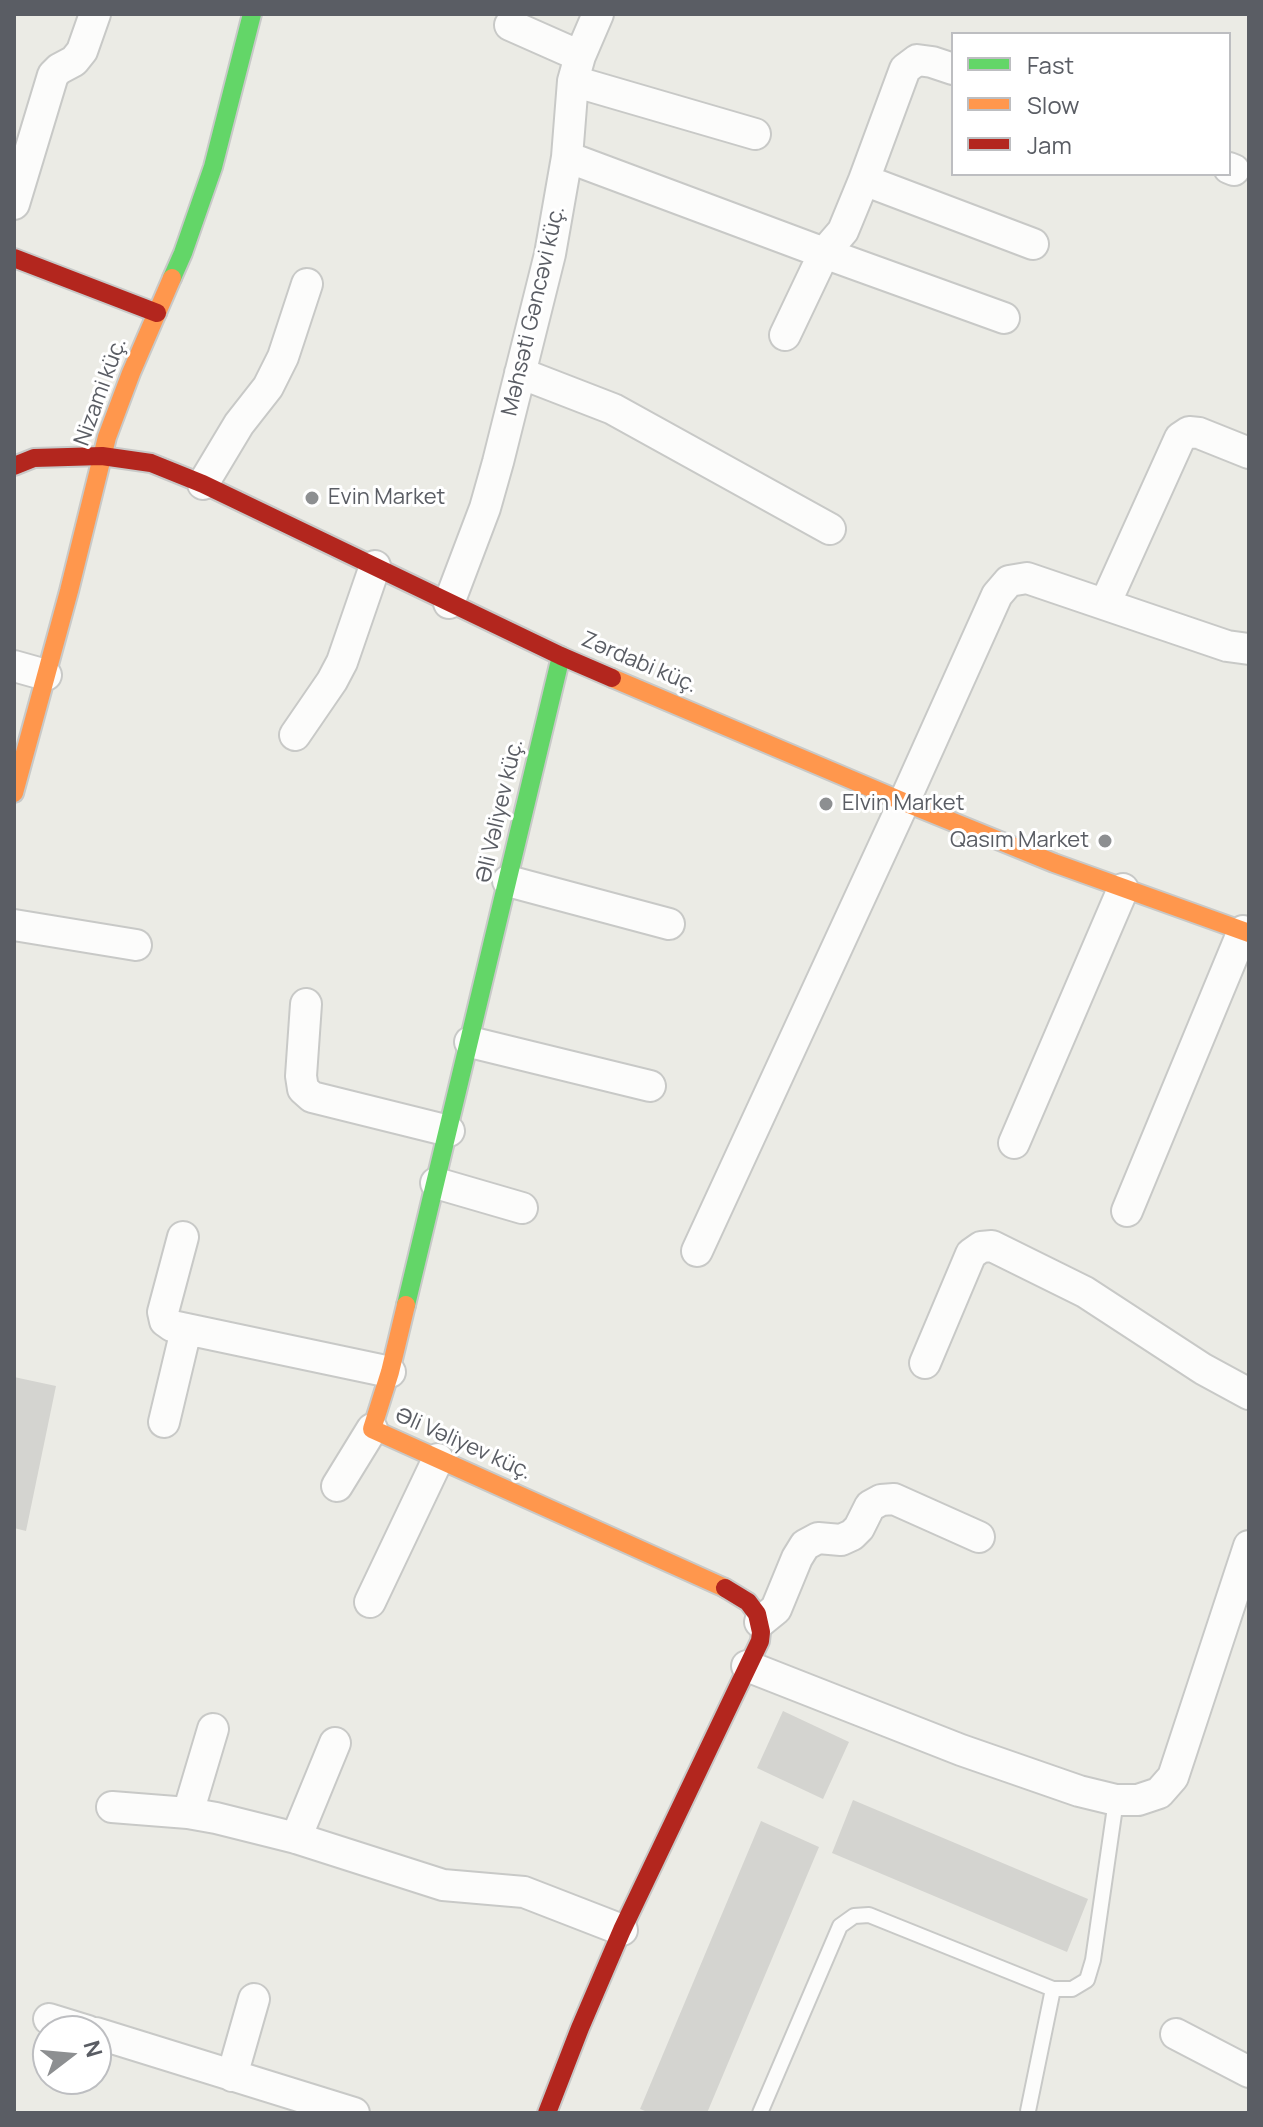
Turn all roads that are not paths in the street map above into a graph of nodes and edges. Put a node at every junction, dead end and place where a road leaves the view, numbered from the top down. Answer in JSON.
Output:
{"nodes":[{"id":1,"x":95,"y":14,"type":"edge"},
{"id":2,"x":252,"y":14,"type":"edge"},
{"id":3,"x":598,"y":14,"type":"edge"},
{"id":4,"x":510,"y":25,"type":"dead end"},
{"id":5,"x":577,"y":68,"type":"junction"},
{"id":6,"x":951,"y":68,"type":"edge"},
{"id":7,"x":755,"y":134,"type":"dead end"},
{"id":8,"x":567,"y":157,"type":"junction"},
{"id":9,"x":864,"y":180,"type":"junction"},
{"id":10,"x":14,"y":204,"type":"edge"},
{"id":11,"x":1033,"y":244,"type":"dead end"},
{"id":12,"x":824,"y":253,"type":"junction"},
{"id":13,"x":14,"y":258,"type":"edge"},
{"id":14,"x":307,"y":284,"type":"dead end"},
{"id":15,"x":157,"y":313,"type":"junction"},
{"id":16,"x":1004,"y":318,"type":"dead end"},
{"id":17,"x":785,"y":335,"type":"dead end"},
{"id":18,"x":520,"y":373,"type":"junction"},
{"id":19,"x":1249,"y":453,"type":"edge"},
{"id":20,"x":102,"y":456,"type":"junction"},
{"id":21,"x":14,"y":466,"type":"edge"},
{"id":22,"x":203,"y":484,"type":"junction"},
{"id":23,"x":830,"y":529,"type":"dead end"},
{"id":24,"x":375,"y":566,"type":"junction"},
{"id":25,"x":449,"y":603,"type":"junction"},
{"id":26,"x":1105,"y":604,"type":"junction"},
{"id":27,"x":1249,"y":649,"type":"edge"},
{"id":28,"x":561,"y":656,"type":"junction"},
{"id":29,"x":14,"y":666,"type":"edge"},
{"id":30,"x":46,"y":675,"type":"junction"},
{"id":31,"x":295,"y":735,"type":"dead end"},
{"id":32,"x":14,"y":793,"type":"edge"},
{"id":33,"x":904,"y":802,"type":"junction"},
{"id":34,"x":508,"y":881,"type":"junction"},
{"id":35,"x":1123,"y":889,"type":"junction"},
{"id":36,"x":669,"y":924,"type":"dead end"},
{"id":37,"x":14,"y":925,"type":"edge"},
{"id":38,"x":1246,"y":932,"type":"edge"},
{"id":39,"x":136,"y":945,"type":"dead end"},
{"id":40,"x":306,"y":1004,"type":"dead end"},
{"id":41,"x":470,"y":1042,"type":"junction"},
{"id":42,"x":650,"y":1086,"type":"dead end"},
{"id":43,"x":449,"y":1131,"type":"junction"},
{"id":44,"x":1014,"y":1143,"type":"dead end"},
{"id":45,"x":436,"y":1183,"type":"junction"},
{"id":46,"x":522,"y":1208,"type":"dead end"},
{"id":47,"x":1127,"y":1211,"type":"dead end"},
{"id":48,"x":183,"y":1237,"type":"dead end"},
{"id":49,"x":697,"y":1251,"type":"dead end"},
{"id":50,"x":186,"y":1330,"type":"junction"},
{"id":51,"x":925,"y":1363,"type":"dead end"},
{"id":52,"x":390,"y":1372,"type":"junction"},
{"id":53,"x":1249,"y":1394,"type":"edge"},
{"id":54,"x":164,"y":1422,"type":"dead end"},
{"id":55,"x":372,"y":1429,"type":"junction"},
{"id":56,"x":438,"y":1459,"type":"junction"},
{"id":57,"x":337,"y":1486,"type":"dead end"},
{"id":58,"x":979,"y":1537,"type":"dead end"},
{"id":59,"x":1249,"y":1546,"type":"edge"},
{"id":60,"x":370,"y":1602,"type":"dead end"},
{"id":61,"x":1239,"y":1608,"type":"edge"},
{"id":62,"x":760,"y":1622,"type":"junction"},
{"id":63,"x":747,"y":1666,"type":"junction"},
{"id":64,"x":213,"y":1729,"type":"dead end"},
{"id":65,"x":335,"y":1743,"type":"dead end"},
{"id":66,"x":1116,"y":1800,"type":"junction"},
{"id":67,"x":112,"y":1807,"type":"dead end"},
{"id":68,"x":188,"y":1813,"type":"junction"},
{"id":69,"x":296,"y":1838,"type":"junction"},
{"id":70,"x":622,"y":1930,"type":"junction"},
{"id":71,"x":1053,"y":1989,"type":"junction"},
{"id":72,"x":254,"y":1999,"type":"dead end"},
{"id":73,"x":1176,"y":2034,"type":"dead end"},
{"id":74,"x":112,"y":2038,"type":"edge"},
{"id":75,"x":1249,"y":2072,"type":"edge"},
{"id":76,"x":232,"y":2076,"type":"junction"},
{"id":77,"x":554,"y":2111,"type":"edge"},
{"id":78,"x":1028,"y":2111,"type":"edge"},
{"id":79,"x":349,"y":2112,"type":"edge"},
{"id":80,"x":760,"y":2113,"type":"edge"}],
"edges":[{"from":1,"to":10,"type":"street"},
{"from":2,"to":15,"type":"street","name":"Nizami küç."},
{"from":3,"to":5,"type":"street","name":"Məhsəti Gəncəvi küç."},
{"from":4,"to":5,"type":"street"},
{"from":5,"to":7,"type":"street"},
{"from":5,"to":8,"type":"street","name":"Məhsəti Gəncəvi küç."},
{"from":6,"to":9,"type":"street"},
{"from":8,"to":12,"type":"street"},
{"from":8,"to":18,"type":"street","name":"Məhsəti Gəncəvi küç."},
{"from":9,"to":11,"type":"street"},
{"from":9,"to":12,"type":"street"},
{"from":12,"to":16,"type":"street"},
{"from":12,"to":17,"type":"street"},
{"from":13,"to":15,"type":"street"},
{"from":14,"to":22,"type":"street"},
{"from":15,"to":20,"type":"street","name":"Nizami küç."},
{"from":18,"to":23,"type":"street"},
{"from":18,"to":25,"type":"street","name":"Məhsəti Gəncəvi küç."},
{"from":19,"to":26,"type":"street"},
{"from":20,"to":21,"type":"street","name":"Zərdabi küç."},
{"from":20,"to":22,"type":"street","name":"Zərdabi küç."},
{"from":20,"to":30,"type":"street","name":"Nizami küç."},
{"from":22,"to":24,"type":"street","name":"Zərdabi küç."},
{"from":24,"to":25,"type":"street","name":"Zərdabi küç."},
{"from":24,"to":31,"type":"street"},
{"from":25,"to":28,"type":"street","name":"Zərdabi küç."},
{"from":26,"to":27,"type":"street"},
{"from":26,"to":33,"type":"street"},
{"from":28,"to":33,"type":"street","name":"Zərdabi küç."},
{"from":28,"to":34,"type":"street","name":"Əli Vəliyev küç."},
{"from":29,"to":30,"type":"street"},
{"from":30,"to":32,"type":"street","name":"Nizami küç."},
{"from":33,"to":35,"type":"street","name":"Zərdabi küç."},
{"from":33,"to":49,"type":"street"},
{"from":34,"to":36,"type":"street"},
{"from":34,"to":41,"type":"street","name":"Əli Vəliyev küç."},
{"from":35,"to":38,"type":"street","name":"Zərdabi küç."},
{"from":35,"to":44,"type":"street"},
{"from":37,"to":39,"type":"street"},
{"from":38,"to":47,"type":"street"},
{"from":40,"to":43,"type":"street"},
{"from":41,"to":42,"type":"street"},
{"from":41,"to":43,"type":"street","name":"Əli Vəliyev küç."},
{"from":43,"to":45,"type":"street","name":"Əli Vəliyev küç."},
{"from":45,"to":46,"type":"street"},
{"from":45,"to":52,"type":"street","name":"Əli Vəliyev küç."},
{"from":48,"to":50,"type":"street"},
{"from":50,"to":52,"type":"street"},
{"from":50,"to":54,"type":"street"},
{"from":51,"to":53,"type":"street"},
{"from":52,"to":55,"type":"street","name":"Əli Vəliyev küç."},
{"from":55,"to":56,"type":"street","name":"Əli Vəliyev küç."},
{"from":55,"to":57,"type":"street"},
{"from":56,"to":60,"type":"street"},
{"from":56,"to":62,"type":"street","name":"Əli Vəliyev küç."},
{"from":58,"to":62,"type":"street"},
{"from":59,"to":61,"type":"street"},
{"from":61,"to":66,"type":"street"},
{"from":62,"to":63,"type":"street"},
{"from":63,"to":66,"type":"street"},
{"from":63,"to":70,"type":"street"},
{"from":64,"to":68,"type":"street"},
{"from":65,"to":69,"type":"street"},
{"from":66,"to":71,"type":"lane"},
{"from":67,"to":68,"type":"street"},
{"from":68,"to":69,"type":"street"},
{"from":69,"to":70,"type":"street"},
{"from":70,"to":77,"type":"street"},
{"from":71,"to":78,"type":"lane"},
{"from":71,"to":80,"type":"lane"},
{"from":72,"to":76,"type":"street"},
{"from":73,"to":75,"type":"street"},
{"from":74,"to":76,"type":"street"},
{"from":76,"to":79,"type":"street"}]}
